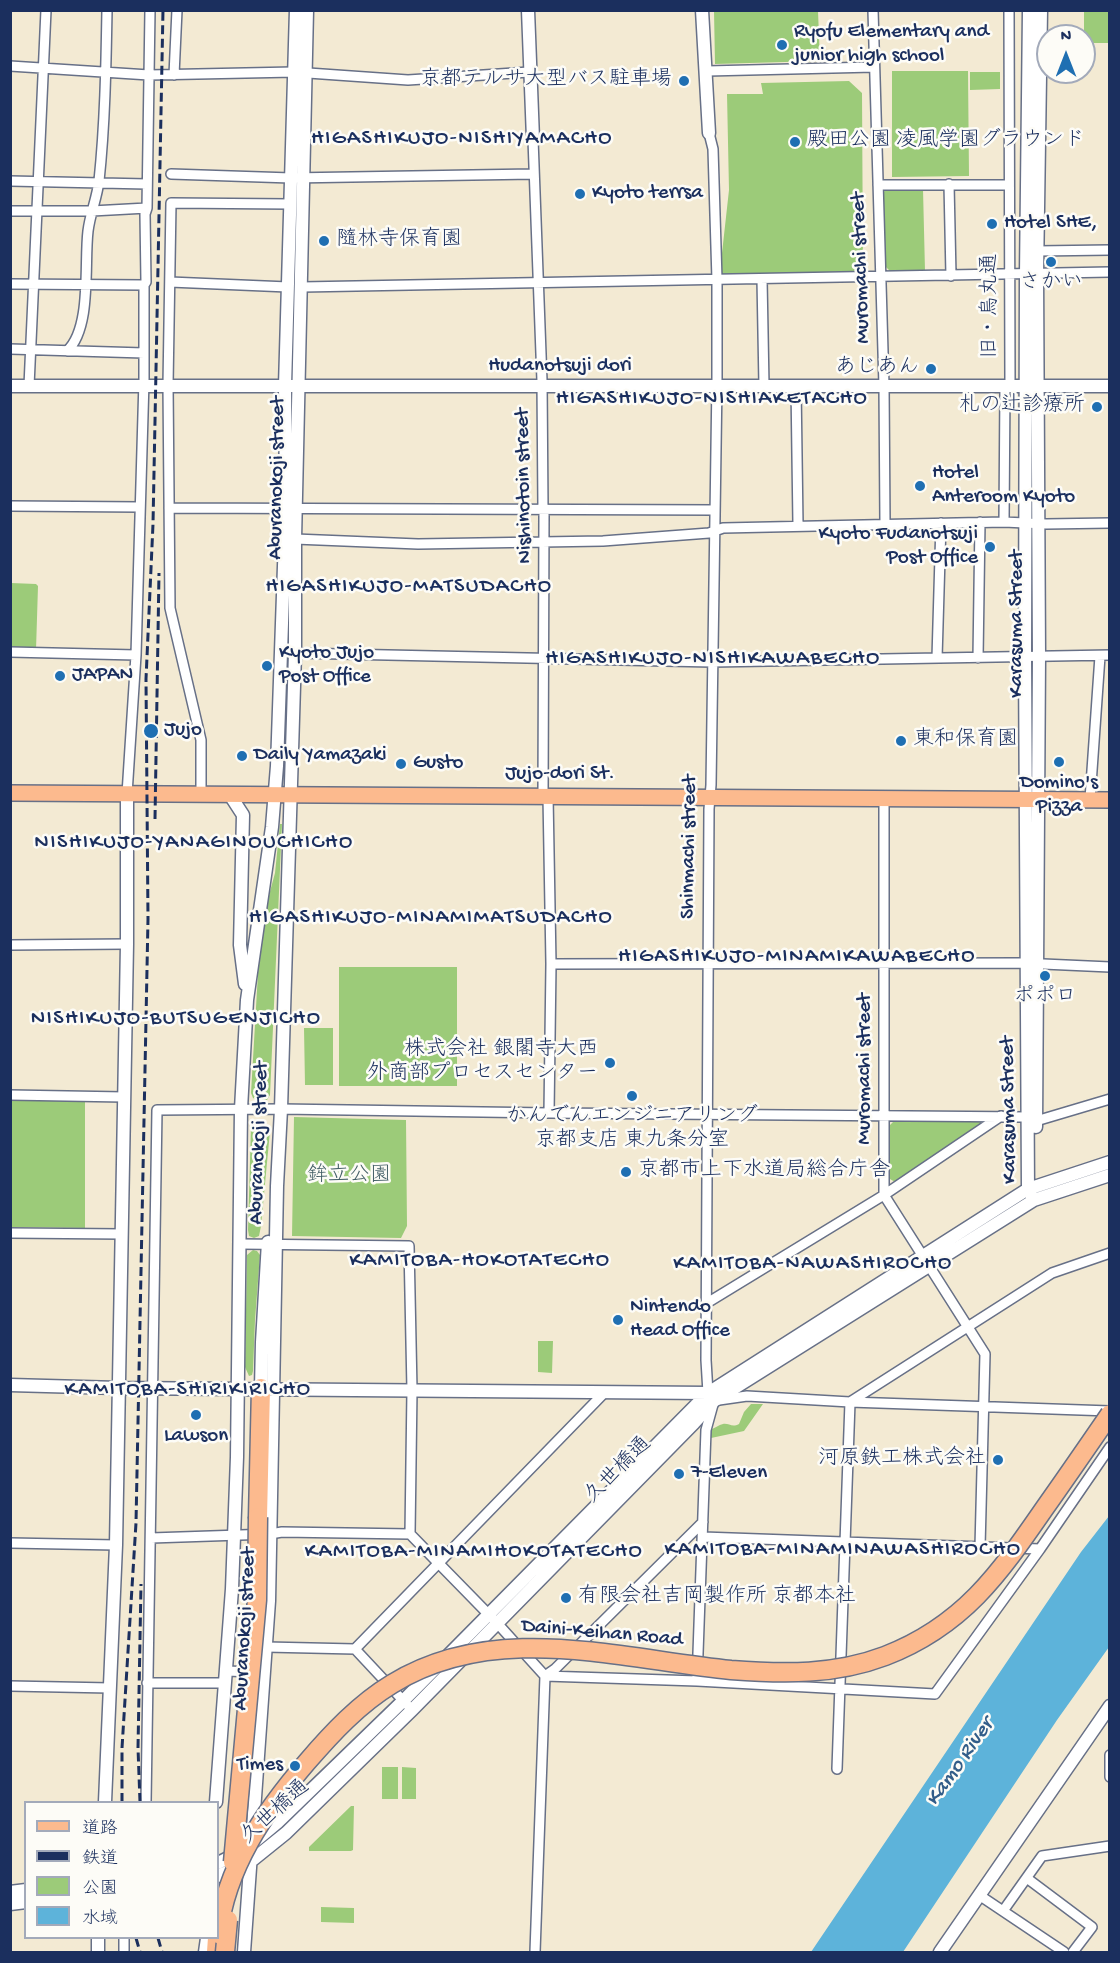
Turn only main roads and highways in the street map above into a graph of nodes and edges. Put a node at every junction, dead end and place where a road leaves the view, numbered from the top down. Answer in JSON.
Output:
{"nodes":[{"id":1,"x":10,"y":793,"type":"edge"},
{"id":2,"x":1110,"y":800,"type":"edge"},
{"id":3,"x":267,"y":1388,"type":"road end"},
{"id":4,"x":1110,"y":1412,"type":"edge"},
{"id":5,"x":1110,"y":1424,"type":"edge"},
{"id":6,"x":1034,"y":1524,"type":"junction"},
{"id":7,"x":219,"y":1925,"type":"edge"},
{"id":8,"x":225,"y":1953,"type":"edge"}],
"edges":[{"from":1,"to":2,"type":"main road","name":"Jujo-dori St."},
{"from":3,"to":8,"type":"highway","bridge":true},
{"from":4,"to":6,"type":"highway","name":"Daini-Keihan Road","bridge":true},
{"from":5,"to":6,"type":"highway","name":"Daini-Keihan Road","bridge":true},
{"from":6,"to":7,"type":"highway","name":"Daini-Keihan Road","bridge":true}]}
